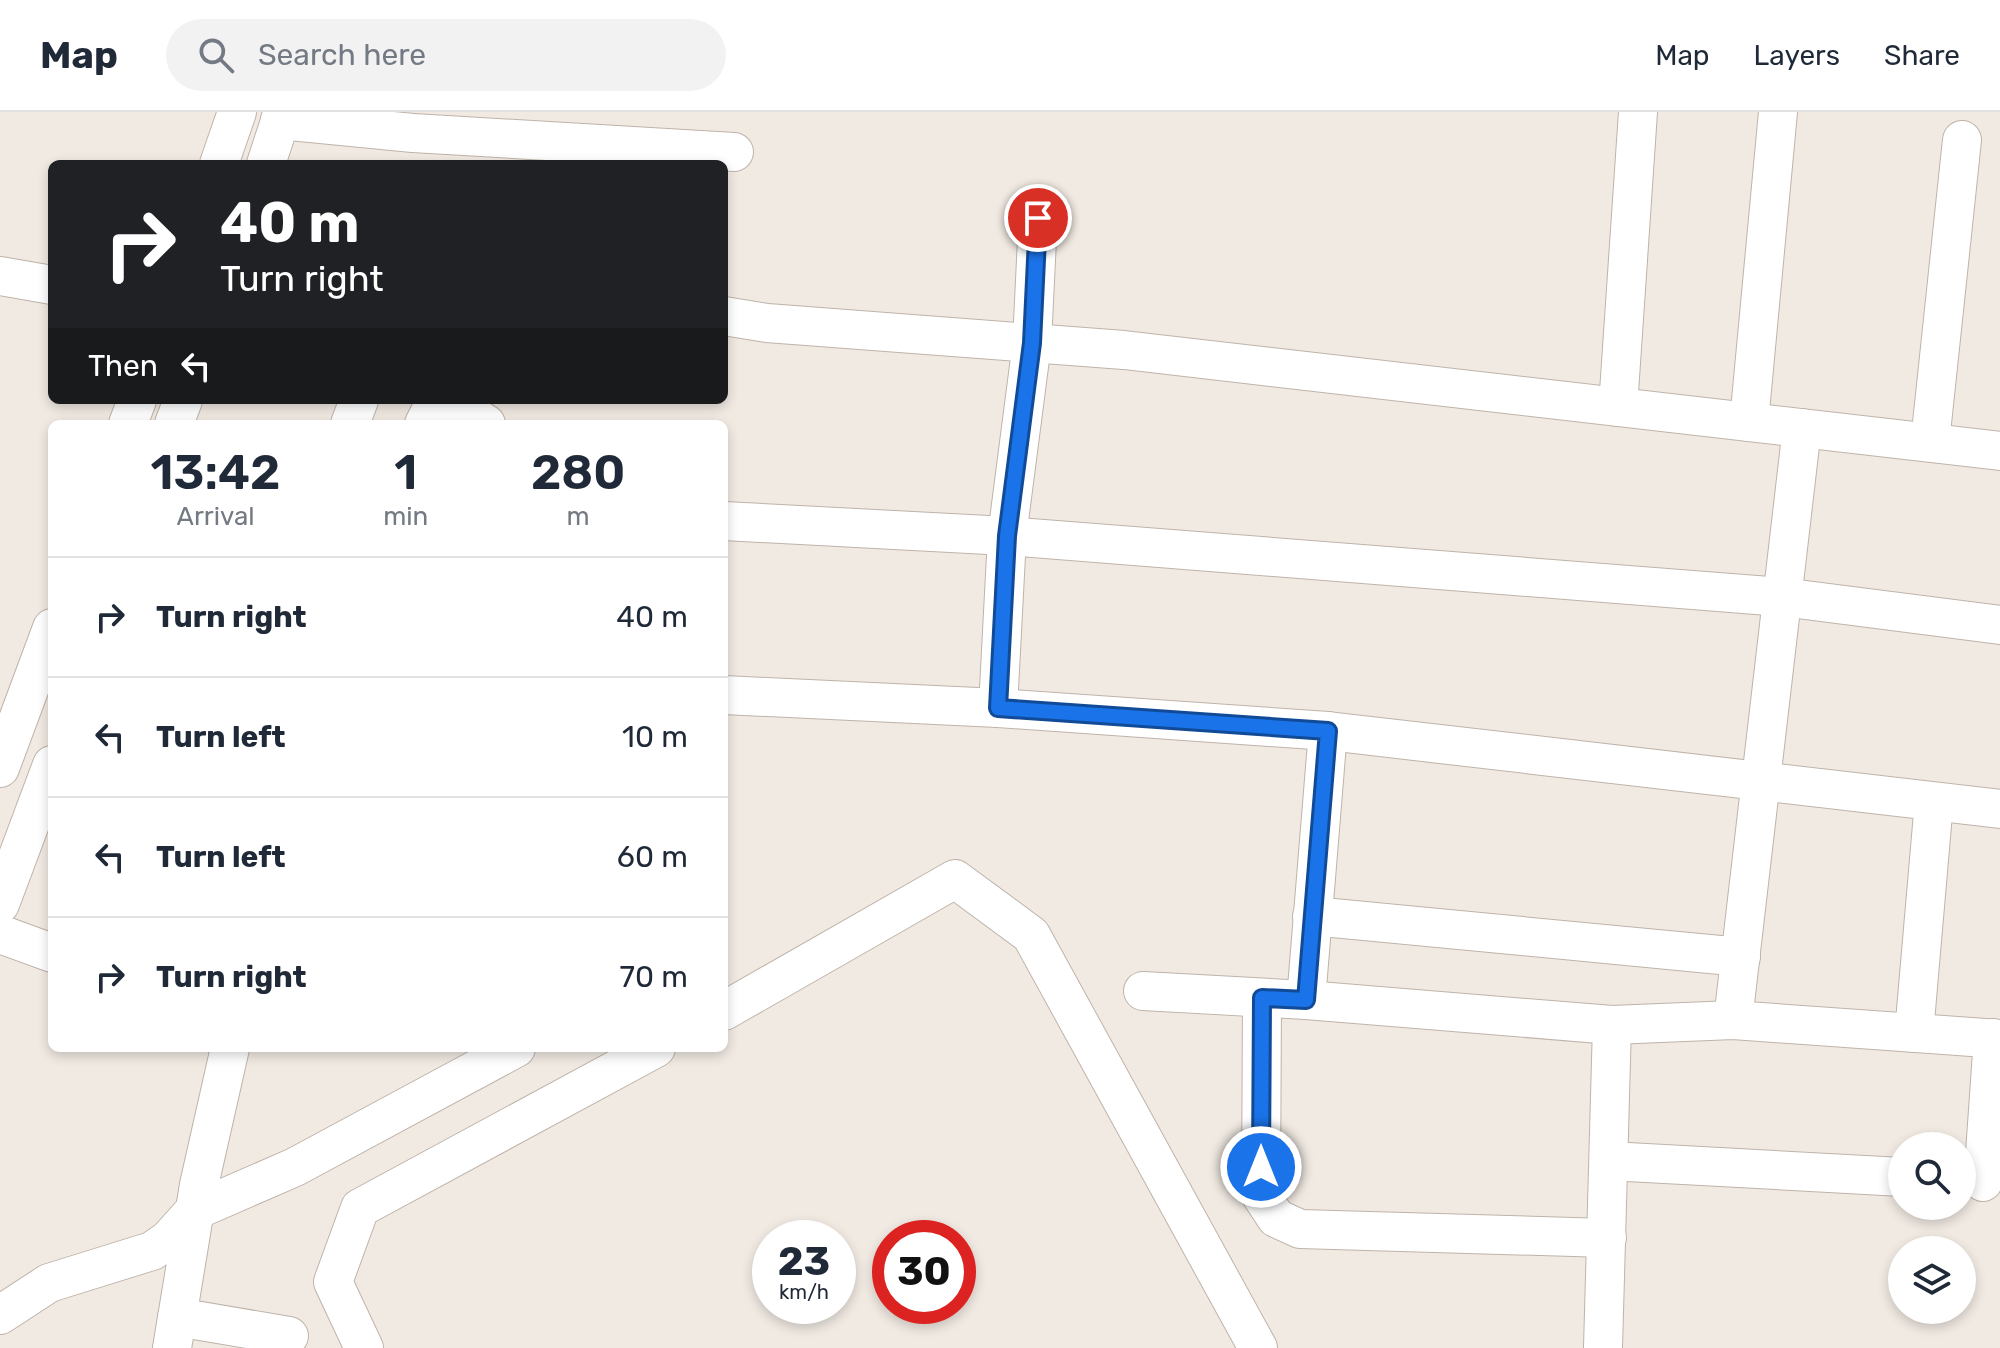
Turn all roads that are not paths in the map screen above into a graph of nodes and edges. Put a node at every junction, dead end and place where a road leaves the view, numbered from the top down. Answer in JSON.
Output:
{"nodes":[{"id":1,"x":237,"y":112,"type":"edge"},
{"id":2,"x":1638,"y":112,"type":"edge"},
{"id":3,"x":1778,"y":112,"type":"edge"},
{"id":4,"x":282,"y":116,"type":"edge"},
{"id":5,"x":1962,"y":140,"type":"dead end"},
{"id":6,"x":734,"y":152,"type":"dead end"},
{"id":7,"x":220,"y":160,"type":"edge"},
{"id":8,"x":267,"y":160,"type":"edge"},
{"id":9,"x":1038,"y":218,"type":"dead end"},
{"id":10,"x":0,"y":276,"type":"edge"},
{"id":11,"x":48,"y":284,"type":"edge"},
{"id":12,"x":728,"y":317,"type":"edge"},
{"id":13,"x":1032,"y":343,"type":"junction"},
{"id":14,"x":456,"y":404,"type":"edge"},
{"id":15,"x":1618,"y":407,"type":"junction"},
{"id":16,"x":480,"y":420,"type":"edge"},
{"id":17,"x":1749,"y":422,"type":"junction"},
{"id":18,"x":1802,"y":428,"type":"junction"},
{"id":19,"x":1930,"y":442,"type":"junction"},
{"id":20,"x":2000,"y":451,"type":"edge"},
{"id":21,"x":728,"y":521,"type":"edge"},
{"id":22,"x":1007,"y":536,"type":"junction"},
{"id":23,"x":1782,"y":597,"type":"junction"},
{"id":24,"x":2000,"y":625,"type":"edge"},
{"id":25,"x":48,"y":639,"type":"edge"},
{"id":26,"x":728,"y":695,"type":"edge"},
{"id":27,"x":998,"y":708,"type":"junction"},
{"id":28,"x":1328,"y":731,"type":"junction"},
{"id":29,"x":0,"y":768,"type":"edge"},
{"id":30,"x":1761,"y":784,"type":"junction"},
{"id":31,"x":48,"y":789,"type":"edge"},
{"id":32,"x":1934,"y":802,"type":"junction"},
{"id":33,"x":2000,"y":809,"type":"edge"},
{"id":34,"x":42,"y":826,"type":"edge"},
{"id":35,"x":0,"y":904,"type":"edge"},
{"id":36,"x":1312,"y":916,"type":"junction"},
{"id":37,"x":0,"y":934,"type":"edge"},
{"id":38,"x":48,"y":952,"type":"edge"},
{"id":39,"x":1741,"y":957,"type":"junction"},
{"id":40,"x":1143,"y":991,"type":"dead end"},
{"id":41,"x":1262,"y":998,"type":"junction"},
{"id":42,"x":1306,"y":1000,"type":"junction"},
{"id":43,"x":728,"y":1009,"type":"edge"},
{"id":44,"x":1733,"y":1020,"type":"junction"},
{"id":45,"x":1612,"y":1025,"type":"junction"},
{"id":46,"x":1914,"y":1033,"type":"junction"},
{"id":47,"x":1997,"y":1038,"type":"edge"},
{"id":48,"x":229,"y":1052,"type":"edge"},
{"id":49,"x":509,"y":1052,"type":"edge"},
{"id":50,"x":649,"y":1052,"type":"edge"},
{"id":51,"x":1609,"y":1161,"type":"junction"},
{"id":52,"x":1888,"y":1176,"type":"edge"},
{"id":53,"x":1982,"y":1182,"type":"edge"},
{"id":54,"x":194,"y":1211,"type":"junction"},
{"id":55,"x":1607,"y":1238,"type":"junction"},
{"id":56,"x":0,"y":1315,"type":"edge"},
{"id":57,"x":175,"y":1332,"type":"edge"},
{"id":58,"x":289,"y":1336,"type":"dead end"},
{"id":59,"x":364,"y":1348,"type":"edge"},
{"id":60,"x":1258,"y":1348,"type":"edge"},
{"id":61,"x":1603,"y":1348,"type":"edge"}],
"edges":[{"from":1,"to":7,"type":"street"},
{"from":2,"to":15,"type":"street"},
{"from":3,"to":17,"type":"street"},
{"from":4,"to":6,"type":"street"},
{"from":4,"to":8,"type":"street"},
{"from":5,"to":19,"type":"street"},
{"from":9,"to":13,"type":"street"},
{"from":10,"to":11,"type":"street"},
{"from":12,"to":13,"type":"street"},
{"from":13,"to":15,"type":"street"},
{"from":13,"to":22,"type":"street"},
{"from":14,"to":16,"type":"street"},
{"from":15,"to":17,"type":"street"},
{"from":17,"to":18,"type":"street"},
{"from":18,"to":19,"type":"street"},
{"from":18,"to":23,"type":"street"},
{"from":19,"to":20,"type":"street"},
{"from":21,"to":22,"type":"street"},
{"from":22,"to":23,"type":"street"},
{"from":22,"to":27,"type":"street"},
{"from":23,"to":24,"type":"street"},
{"from":23,"to":30,"type":"street"},
{"from":25,"to":29,"type":"street"},
{"from":26,"to":27,"type":"street"},
{"from":27,"to":28,"type":"street"},
{"from":28,"to":30,"type":"street"},
{"from":28,"to":36,"type":"street"},
{"from":30,"to":32,"type":"street"},
{"from":30,"to":39,"type":"street"},
{"from":31,"to":34,"type":"street"},
{"from":32,"to":33,"type":"street"},
{"from":32,"to":46,"type":"street"},
{"from":34,"to":35,"type":"street"},
{"from":36,"to":39,"type":"street"},
{"from":36,"to":42,"type":"street"},
{"from":37,"to":38,"type":"street"},
{"from":39,"to":44,"type":"street"},
{"from":40,"to":41,"type":"street"},
{"from":41,"to":42,"type":"street"},
{"from":41,"to":55,"type":"street"},
{"from":42,"to":45,"type":"street"},
{"from":43,"to":60,"type":"street"},
{"from":44,"to":45,"type":"street"},
{"from":44,"to":46,"type":"street"},
{"from":45,"to":51,"type":"street"},
{"from":46,"to":47,"type":"street"},
{"from":47,"to":53,"type":"street"},
{"from":48,"to":54,"type":"street"},
{"from":49,"to":54,"type":"street"},
{"from":50,"to":59,"type":"street"},
{"from":51,"to":52,"type":"street"},
{"from":51,"to":55,"type":"street"},
{"from":54,"to":56,"type":"street"},
{"from":54,"to":57,"type":"street"},
{"from":55,"to":61,"type":"street"},
{"from":57,"to":58,"type":"street"}]}
